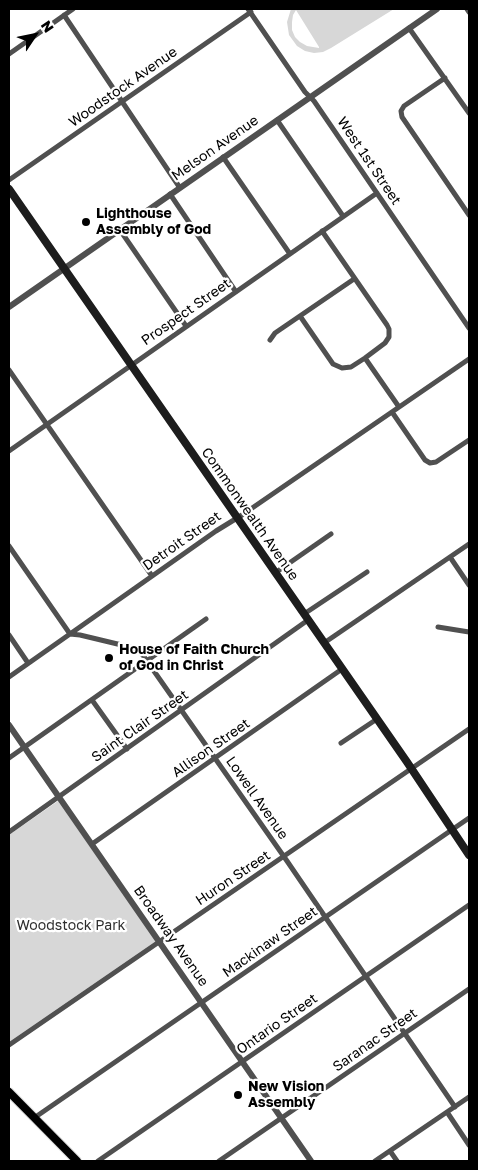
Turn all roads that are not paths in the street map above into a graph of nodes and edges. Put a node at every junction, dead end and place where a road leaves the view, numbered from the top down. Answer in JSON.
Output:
{"nodes":[{"id":1,"x":73,"y":9,"type":"edge"},
{"id":2,"x":436,"y":9,"type":"edge"},
{"id":3,"x":467,"y":9,"type":"edge"},
{"id":4,"x":250,"y":10,"type":"edge"},
{"id":5,"x":469,"y":12,"type":"edge"},
{"id":6,"x":64,"y":15,"type":"junction"},
{"id":7,"x":409,"y":28,"type":"junction"},
{"id":8,"x":9,"y":54,"type":"edge"},
{"id":9,"x":445,"y":78,"type":"junction"},
{"id":10,"x":310,"y":97,"type":"junction"},
{"id":11,"x":122,"y":102,"type":"junction"},
{"id":12,"x":469,"y":113,"type":"edge"},
{"id":13,"x":277,"y":120,"type":"junction"},
{"id":14,"x":223,"y":157,"type":"junction"},
{"id":15,"x":9,"y":180,"type":"edge"},
{"id":16,"x":180,"y":188,"type":"junction"},
{"id":17,"x":9,"y":189,"type":"edge"},
{"id":18,"x":377,"y":193,"type":"junction"},
{"id":19,"x":170,"y":194,"type":"junction"},
{"id":20,"x":12,"y":200,"type":"edge"},
{"id":21,"x":469,"y":215,"type":"edge"},
{"id":22,"x":344,"y":216,"type":"junction"},
{"id":23,"x":120,"y":230,"type":"junction"},
{"id":24,"x":322,"y":231,"type":"junction"},
{"id":25,"x":290,"y":254,"type":"junction"},
{"id":26,"x":64,"y":269,"type":"junction"},
{"id":27,"x":354,"y":278,"type":"junction"},
{"id":28,"x":236,"y":292,"type":"junction"},
{"id":29,"x":9,"y":307,"type":"edge"},
{"id":30,"x":300,"y":316,"type":"junction"},
{"id":31,"x":186,"y":326,"type":"junction"},
{"id":32,"x":469,"y":328,"type":"edge"},
{"id":33,"x":270,"y":340,"type":"dead end"},
{"id":34,"x":365,"y":358,"type":"junction"},
{"id":35,"x":469,"y":359,"type":"edge"},
{"id":36,"x":131,"y":365,"type":"junction"},
{"id":37,"x":9,"y":370,"type":"edge"},
{"id":38,"x":399,"y":407,"type":"junction"},
{"id":39,"x":392,"y":412,"type":"junction"},
{"id":40,"x":47,"y":424,"type":"junction"},
{"id":41,"x":469,"y":440,"type":"edge"},
{"id":42,"x":9,"y":451,"type":"edge"},
{"id":43,"x":237,"y":518,"type":"junction"},
{"id":44,"x":331,"y":534,"type":"dead end"},
{"id":45,"x":469,"y":544,"type":"edge"},
{"id":46,"x":9,"y":546,"type":"edge"},
{"id":47,"x":450,"y":557,"type":"junction"},
{"id":48,"x":275,"y":572,"type":"junction"},
{"id":49,"x":367,"y":572,"type":"dead end"},
{"id":50,"x":152,"y":576,"type":"junction"},
{"id":51,"x":469,"y":585,"type":"edge"},
{"id":52,"x":306,"y":617,"type":"junction"},
{"id":53,"x":206,"y":619,"type":"dead end"},
{"id":54,"x":438,"y":627,"type":"dead end"},
{"id":55,"x":469,"y":632,"type":"edge"},
{"id":56,"x":70,"y":634,"type":"junction"},
{"id":57,"x":9,"y":635,"type":"edge"},
{"id":58,"x":324,"y":643,"type":"junction"},
{"id":59,"x":146,"y":661,"type":"junction"},
{"id":60,"x":28,"y":663,"type":"junction"},
{"id":61,"x":342,"y":669,"type":"junction"},
{"id":62,"x":9,"y":677,"type":"edge"},
{"id":63,"x":92,"y":700,"type":"junction"},
{"id":64,"x":181,"y":710,"type":"junction"},
{"id":65,"x":377,"y":719,"type":"junction"},
{"id":66,"x":9,"y":725,"type":"edge"},
{"id":67,"x":469,"y":729,"type":"edge"},
{"id":68,"x":341,"y":743,"type":"dead end"},
{"id":69,"x":24,"y":747,"type":"junction"},
{"id":70,"x":127,"y":749,"type":"junction"},
{"id":71,"x":9,"y":758,"type":"edge"},
{"id":72,"x":216,"y":758,"type":"junction"},
{"id":73,"x":411,"y":768,"type":"junction"},
{"id":74,"x":58,"y":797,"type":"junction"},
{"id":75,"x":469,"y":818,"type":"edge"},
{"id":76,"x":452,"y":830,"type":"junction"},
{"id":77,"x":9,"y":832,"type":"edge"},
{"id":78,"x":92,"y":844,"type":"junction"},
{"id":79,"x":469,"y":855,"type":"edge"},
{"id":80,"x":284,"y":856,"type":"junction"},
{"id":81,"x":469,"y":905,"type":"edge"},
{"id":82,"x":326,"y":917,"type":"junction"},
{"id":83,"x":159,"y":942,"type":"junction"},
{"id":84,"x":366,"y":976,"type":"junction"},
{"id":85,"x":469,"y":989,"type":"edge"},
{"id":86,"x":202,"y":1002,"type":"junction"},
{"id":87,"x":405,"y":1033,"type":"junction"},
{"id":88,"x":9,"y":1045,"type":"edge"},
{"id":89,"x":242,"y":1062,"type":"junction"},
{"id":90,"x":9,"y":1092,"type":"edge"},
{"id":91,"x":469,"y":1097,"type":"edge"},
{"id":92,"x":454,"y":1107,"type":"junction"},
{"id":93,"x":447,"y":1112,"type":"junction"},
{"id":94,"x":34,"y":1118,"type":"junction"},
{"id":95,"x":281,"y":1118,"type":"junction"},
{"id":96,"x":469,"y":1145,"type":"edge"},
{"id":97,"x":390,"y":1151,"type":"junction"},
{"id":98,"x":222,"y":1160,"type":"edge"},
{"id":99,"x":77,"y":1161,"type":"edge"},
{"id":100,"x":98,"y":1161,"type":"edge"},
{"id":101,"x":310,"y":1161,"type":"edge"},
{"id":102,"x":375,"y":1161,"type":"edge"},
{"id":103,"x":397,"y":1161,"type":"edge"}],
"edges":[{"from":1,"to":6,"type":"street"},
{"from":2,"to":7,"type":"street","name":"Melson Avenue"},
{"from":3,"to":5,"type":"street"},
{"from":4,"to":10,"type":"street","name":"West 1st Street"},
{"from":4,"to":11,"type":"street","name":"Woodstock Avenue"},
{"from":6,"to":8,"type":"street"},
{"from":6,"to":11,"type":"street"},
{"from":7,"to":9,"type":"street"},
{"from":7,"to":10,"type":"street","name":"Melson Avenue"},
{"from":9,"to":12,"type":"street"},
{"from":9,"to":21,"type":"street"},
{"from":10,"to":13,"type":"street","name":"Melson Avenue"},
{"from":10,"to":18,"type":"street","name":"West 1st Street"},
{"from":11,"to":15,"type":"street","name":"Woodstock Avenue"},
{"from":11,"to":16,"type":"street"},
{"from":13,"to":14,"type":"street","name":"Melson Avenue"},
{"from":13,"to":22,"type":"street"},
{"from":14,"to":16,"type":"street","name":"Melson Avenue"},
{"from":14,"to":25,"type":"street"},
{"from":16,"to":19,"type":"street","name":"Melson Avenue"},
{"from":17,"to":20,"type":"main road","name":"Commonwealth Avenue"},
{"from":18,"to":22,"type":"street","name":"Prospect Street"},
{"from":18,"to":32,"type":"street","name":"West 1st Street"},
{"from":19,"to":23,"type":"street","name":"Melson Avenue"},
{"from":19,"to":28,"type":"street"},
{"from":20,"to":26,"type":"main road","name":"Commonwealth Avenue"},
{"from":22,"to":24,"type":"street","name":"Prospect Street"},
{"from":23,"to":26,"type":"street","name":"Melson Avenue"},
{"from":23,"to":31,"type":"street"},
{"from":24,"to":25,"type":"street","name":"Prospect Street"},
{"from":24,"to":27,"type":"street"},
{"from":25,"to":28,"type":"street","name":"Prospect Street"},
{"from":26,"to":29,"type":"street","name":"Melson Avenue"},
{"from":26,"to":36,"type":"main road","name":"Commonwealth Avenue"},
{"from":27,"to":30,"type":"street"},
{"from":27,"to":34,"type":"street"},
{"from":28,"to":31,"type":"street","name":"Prospect Street"},
{"from":30,"to":33,"type":"street"},
{"from":30,"to":34,"type":"street"},
{"from":31,"to":36,"type":"street","name":"Prospect Street"},
{"from":34,"to":38,"type":"street"},
{"from":35,"to":38,"type":"street","name":"Detroit Street"},
{"from":36,"to":40,"type":"street","name":"Prospect Street"},
{"from":36,"to":43,"type":"main road","name":"Commonwealth Avenue"},
{"from":37,"to":40,"type":"street"},
{"from":38,"to":39,"type":"street","name":"Detroit Street"},
{"from":39,"to":41,"type":"street"},
{"from":39,"to":43,"type":"street","name":"Detroit Street"},
{"from":40,"to":42,"type":"street","name":"Prospect Street"},
{"from":40,"to":50,"type":"street"},
{"from":43,"to":48,"type":"main road","name":"Commonwealth Avenue"},
{"from":43,"to":50,"type":"street","name":"Detroit Street"},
{"from":44,"to":48,"type":"street"},
{"from":45,"to":47,"type":"street"},
{"from":46,"to":56,"type":"street"},
{"from":47,"to":51,"type":"street"},
{"from":47,"to":58,"type":"street"},
{"from":48,"to":52,"type":"main road","name":"Commonwealth Avenue"},
{"from":49,"to":52,"type":"street","name":"Saint Clair Street"},
{"from":50,"to":56,"type":"street","name":"Detroit Street"},
{"from":52,"to":58,"type":"main road","name":"Commonwealth Avenue"},
{"from":52,"to":64,"type":"street","name":"Saint Clair Street"},
{"from":53,"to":59,"type":"street"},
{"from":54,"to":55,"type":"street"},
{"from":56,"to":59,"type":"street","name":"Lowell Avenue"},
{"from":56,"to":60,"type":"street","name":"Detroit Street"},
{"from":57,"to":60,"type":"street"},
{"from":58,"to":61,"type":"main road","name":"Commonwealth Avenue"},
{"from":59,"to":63,"type":"street"},
{"from":59,"to":64,"type":"street","name":"Lowell Avenue"},
{"from":60,"to":62,"type":"street","name":"Detroit Street"},
{"from":61,"to":65,"type":"main road","name":"Commonwealth Avenue"},
{"from":61,"to":72,"type":"street","name":"Allison Street"},
{"from":63,"to":69,"type":"street"},
{"from":63,"to":70,"type":"street"},
{"from":64,"to":70,"type":"street","name":"Saint Clair Street"},
{"from":64,"to":72,"type":"street","name":"Lowell Avenue"},
{"from":65,"to":68,"type":"street"},
{"from":65,"to":73,"type":"main road","name":"Commonwealth Avenue"},
{"from":66,"to":69,"type":"street","name":"Broadway Avenue"},
{"from":67,"to":73,"type":"street","name":"Huron Street"},
{"from":69,"to":71,"type":"street"},
{"from":69,"to":74,"type":"street","name":"Broadway Avenue"},
{"from":70,"to":74,"type":"street","name":"Saint Clair Street"},
{"from":72,"to":78,"type":"street","name":"Allison Street"},
{"from":72,"to":80,"type":"street","name":"Lowell Avenue"},
{"from":73,"to":76,"type":"main road","name":"Commonwealth Avenue"},
{"from":73,"to":80,"type":"street","name":"Huron Street"},
{"from":74,"to":77,"type":"street","name":"Saint Clair Street"},
{"from":74,"to":78,"type":"street","name":"Broadway Avenue"},
{"from":75,"to":76,"type":"street","name":"Mackinaw Street"},
{"from":76,"to":79,"type":"main road","name":"Commonwealth Avenue"},
{"from":76,"to":82,"type":"street","name":"Mackinaw Street"},
{"from":78,"to":83,"type":"street","name":"Broadway Avenue"},
{"from":80,"to":82,"type":"street","name":"Lowell Avenue"},
{"from":80,"to":83,"type":"street","name":"Huron Street"},
{"from":81,"to":84,"type":"street","name":"Ontario Street"},
{"from":82,"to":84,"type":"street","name":"Lowell Avenue"},
{"from":82,"to":86,"type":"street","name":"Mackinaw Street"},
{"from":83,"to":86,"type":"street","name":"Broadway Avenue"},
{"from":83,"to":88,"type":"street","name":"Huron Street"},
{"from":84,"to":87,"type":"street","name":"Lowell Avenue"},
{"from":84,"to":89,"type":"street","name":"Ontario Street"},
{"from":85,"to":87,"type":"street","name":"Saranac Street"},
{"from":86,"to":89,"type":"street","name":"Broadway Avenue"},
{"from":86,"to":94,"type":"street","name":"Mackinaw Street"},
{"from":87,"to":92,"type":"street","name":"Lowell Avenue"},
{"from":87,"to":95,"type":"street","name":"Saranac Street"},
{"from":89,"to":95,"type":"street","name":"Broadway Avenue"},
{"from":89,"to":100,"type":"street","name":"Ontario Street"},
{"from":90,"to":94,"type":"main road"},
{"from":91,"to":92,"type":"street"},
{"from":92,"to":93,"type":"street"},
{"from":93,"to":96,"type":"street"},
{"from":93,"to":97,"type":"street"},
{"from":94,"to":99,"type":"main road"},
{"from":95,"to":98,"type":"street","name":"Saranac Street"},
{"from":95,"to":101,"type":"street","name":"Broadway Avenue"},
{"from":97,"to":102,"type":"street"},
{"from":97,"to":103,"type":"street"}]}
